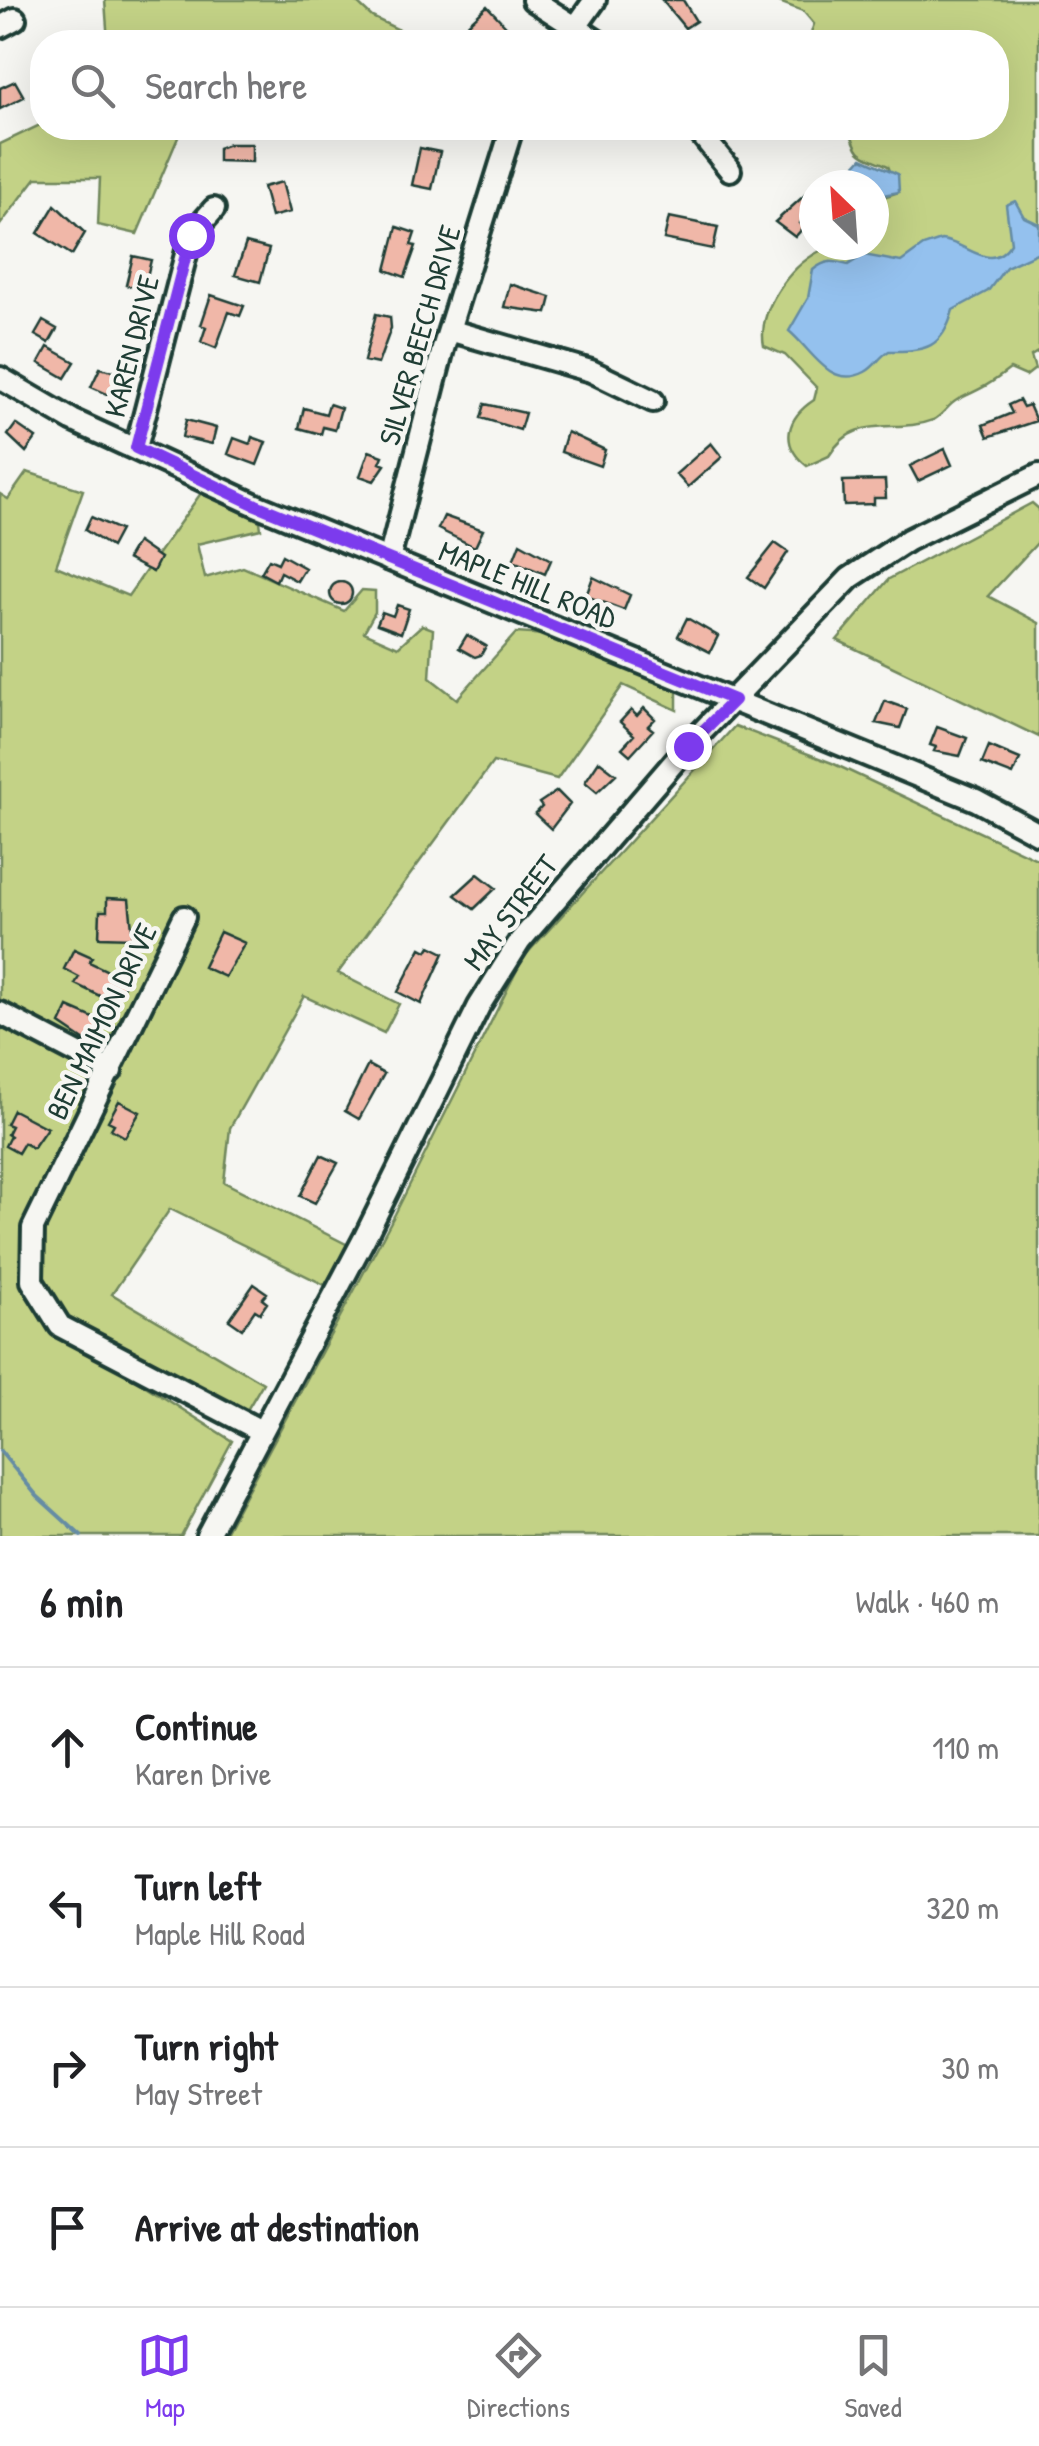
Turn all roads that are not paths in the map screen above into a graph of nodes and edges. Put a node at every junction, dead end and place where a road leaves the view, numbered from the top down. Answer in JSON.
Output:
{"nodes":[{"id":1,"x":533,"y":0,"type":"edge"},
{"id":2,"x":594,"y":0,"type":"edge"},
{"id":3,"x":565,"y":30,"type":"edge"},
{"id":4,"x":573,"y":30,"type":"edge"},
{"id":5,"x":508,"y":140,"type":"edge"},
{"id":6,"x":706,"y":140,"type":"edge"},
{"id":7,"x":730,"y":170,"type":"dead end"},
{"id":8,"x":214,"y":209,"type":"dead end"},
{"id":9,"x":449,"y":330,"type":"junction"},
{"id":10,"x":0,"y":378,"type":"edge"},
{"id":11,"x":654,"y":401,"type":"dead end"},
{"id":12,"x":136,"y":448,"type":"junction"},
{"id":13,"x":1039,"y":475,"type":"edge"},
{"id":14,"x":389,"y":560,"type":"junction"},
{"id":15,"x":734,"y":700,"type":"junction"},
{"id":16,"x":1039,"y":834,"type":"edge"},
{"id":17,"x":184,"y":917,"type":"dead end"},
{"id":18,"x":0,"y":1013,"type":"edge"},
{"id":19,"x":112,"y":1071,"type":"junction"},
{"id":20,"x":261,"y":1431,"type":"junction"},
{"id":21,"x":207,"y":1536,"type":"edge"}],
"edges":[{"from":1,"to":3,"type":"street"},
{"from":2,"to":4,"type":"street"},
{"from":5,"to":9,"type":"street","name":"SILVER BEECH DRIVE"},
{"from":6,"to":7,"type":"street"},
{"from":8,"to":12,"type":"street","name":"KAREN DRIVE"},
{"from":9,"to":11,"type":"street"},
{"from":9,"to":14,"type":"street","name":"SILVER BEECH DRIVE"},
{"from":10,"to":12,"type":"street","name":"MAPLE HILL ROAD"},
{"from":12,"to":14,"type":"street","name":"MAPLE HILL ROAD"},
{"from":13,"to":15,"type":"street","name":"MAY STREET"},
{"from":14,"to":15,"type":"street","name":"MAPLE HILL ROAD"},
{"from":15,"to":16,"type":"street","name":"MAPLE HILL ROAD"},
{"from":15,"to":20,"type":"street","name":"MAY STREET"},
{"from":17,"to":19,"type":"street","name":"BEN MAIMON DRIVE"},
{"from":18,"to":19,"type":"street"},
{"from":19,"to":20,"type":"street","name":"BEN MAIMON DRIVE"},
{"from":20,"to":21,"type":"street","name":"MAY STREET"}]}
